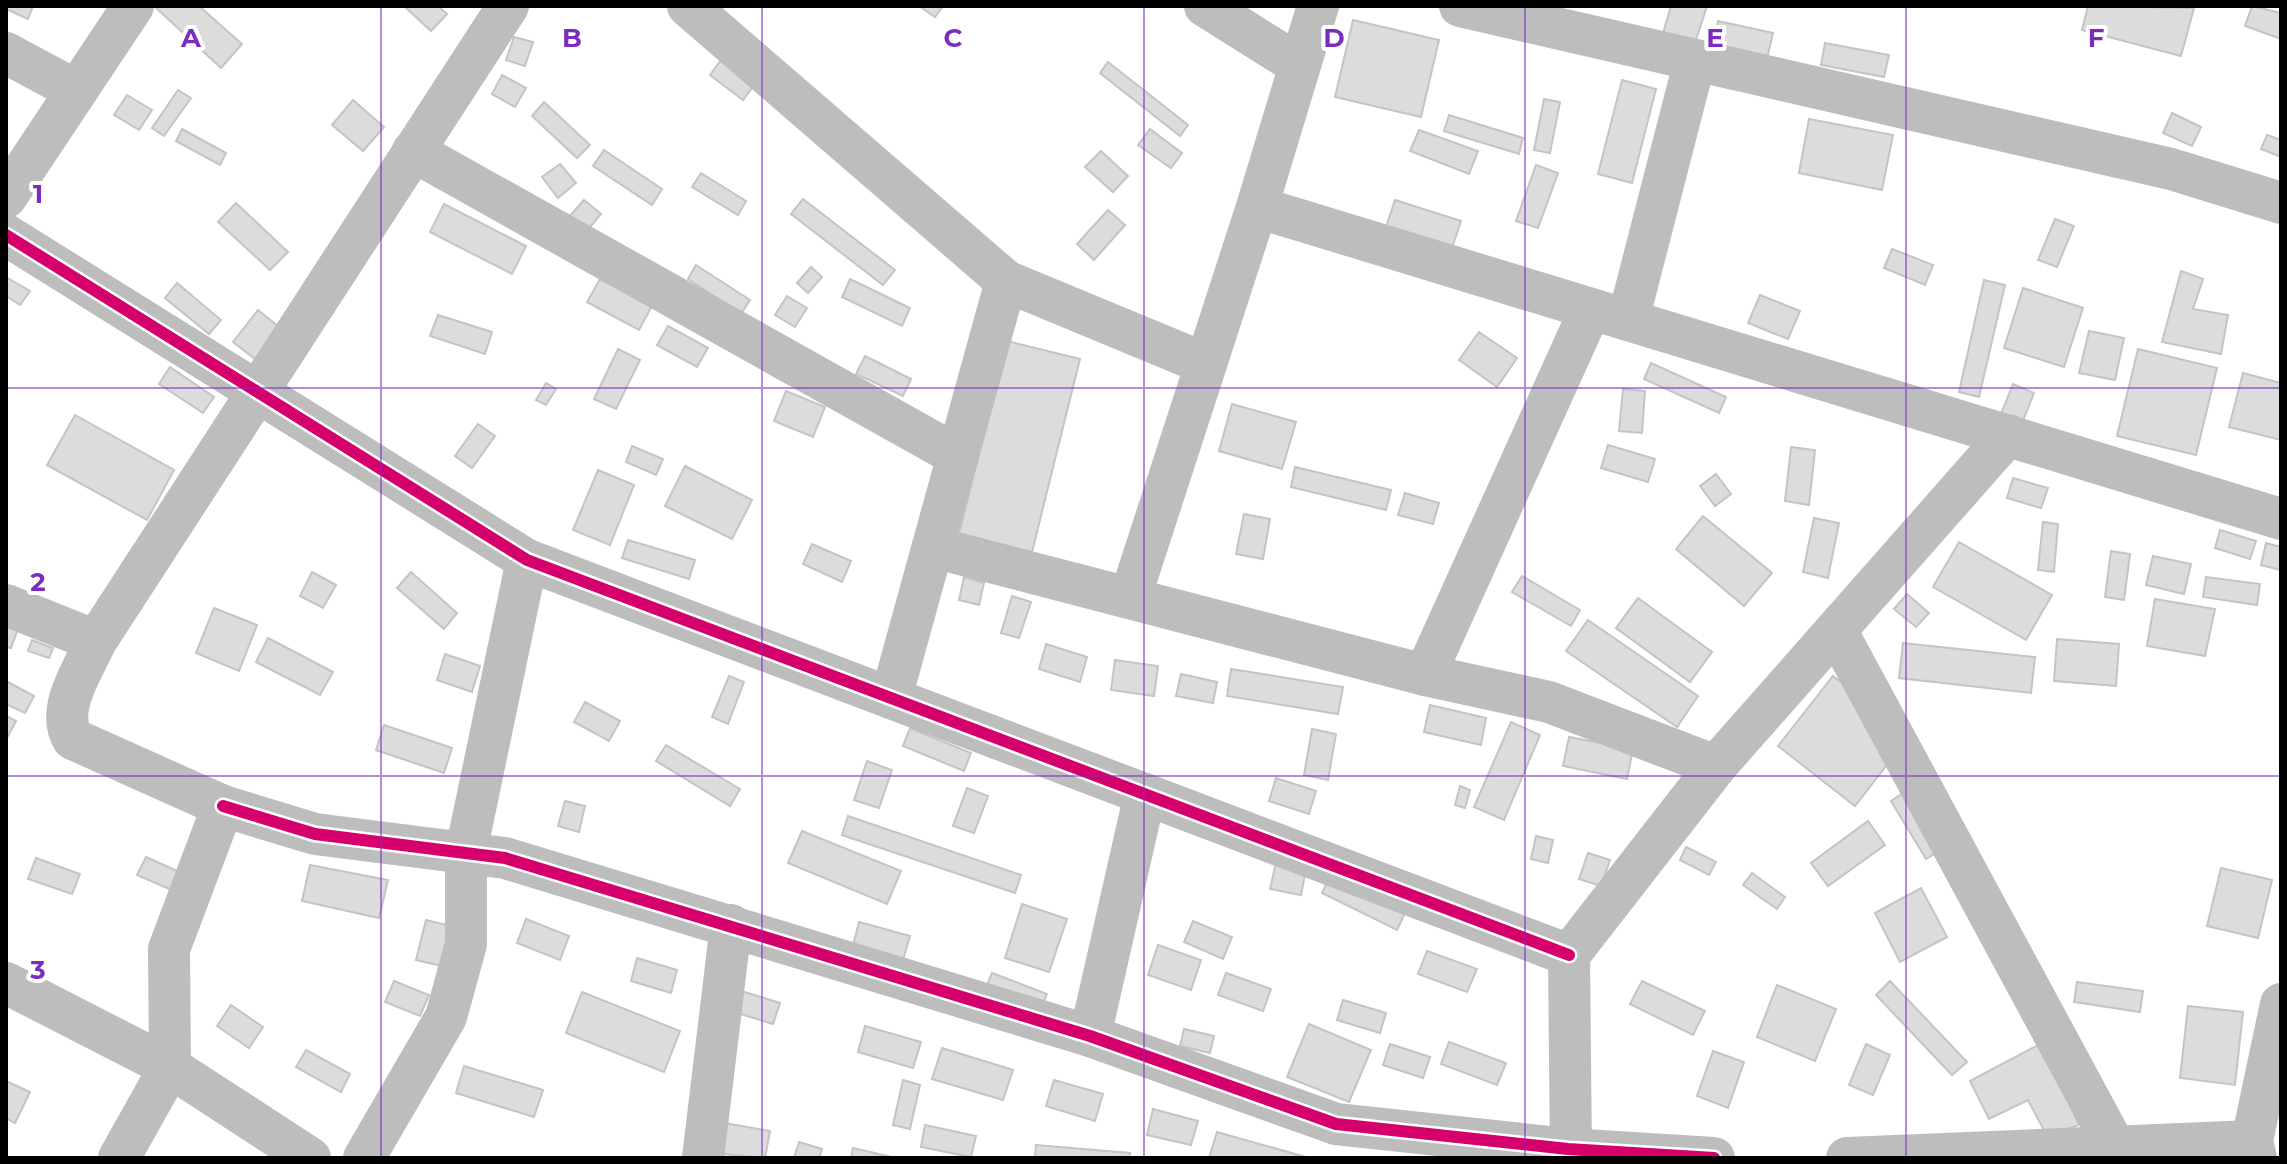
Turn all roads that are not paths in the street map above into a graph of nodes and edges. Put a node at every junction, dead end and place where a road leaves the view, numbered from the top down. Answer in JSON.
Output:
{"nodes":[{"id":1,"x":133,"y":6,"type":"edge"},
{"id":2,"x":508,"y":6,"type":"edge"},
{"id":3,"x":688,"y":6,"type":"edge"},
{"id":4,"x":1205,"y":6,"type":"edge"},
{"id":5,"x":1318,"y":6,"type":"edge"},
{"id":6,"x":1460,"y":6,"type":"edge"},
{"id":7,"x":6,"y":53,"type":"edge"},
{"id":8,"x":1695,"y":60,"type":"junction"},
{"id":9,"x":1299,"y":65,"type":"junction"},
{"id":10,"x":75,"y":90,"type":"junction"},
{"id":11,"x":413,"y":151,"type":"junction"},
{"id":12,"x":6,"y":197,"type":"edge"},
{"id":13,"x":2281,"y":203,"type":"edge"},
{"id":14,"x":1257,"y":207,"type":"junction"},
{"id":15,"x":6,"y":235,"type":"edge"},
{"id":16,"x":1006,"y":281,"type":"junction"},
{"id":17,"x":1609,"y":315,"type":"junction"},
{"id":18,"x":1206,"y":364,"type":"junction"},
{"id":19,"x":257,"y":392,"type":"junction"},
{"id":20,"x":2008,"y":435,"type":"junction"},
{"id":21,"x":958,"y":456,"type":"junction"},
{"id":22,"x":2281,"y":519,"type":"edge"},
{"id":23,"x":933,"y":547,"type":"junction"},
{"id":24,"x":527,"y":560,"type":"junction"},
{"id":25,"x":1130,"y":598,"type":"junction"},
{"id":26,"x":6,"y":605,"type":"edge"},
{"id":27,"x":1836,"y":630,"type":"junction"},
{"id":28,"x":96,"y":641,"type":"junction"},
{"id":29,"x":1425,"y":675,"type":"junction"},
{"id":30,"x":891,"y":698,"type":"junction"},
{"id":31,"x":1716,"y":766,"type":"junction"},
{"id":32,"x":1145,"y":794,"type":"junction"},
{"id":33,"x":223,"y":806,"type":"junction"},
{"id":34,"x":466,"y":852,"type":"junction"},
{"id":35,"x":731,"y":925,"type":"junction"},
{"id":36,"x":1569,"y":955,"type":"junction"},
{"id":37,"x":6,"y":983,"type":"edge"},
{"id":38,"x":2281,"y":1004,"type":"edge"},
{"id":39,"x":1090,"y":1036,"type":"junction"},
{"id":40,"x":170,"y":1067,"type":"junction"},
{"id":41,"x":2115,"y":1147,"type":"junction"},
{"id":42,"x":2254,"y":1150,"type":"edge"},
{"id":43,"x":1570,"y":1153,"type":"edge"},
{"id":44,"x":119,"y":1158,"type":"edge"},
{"id":45,"x":310,"y":1158,"type":"edge"},
{"id":46,"x":364,"y":1158,"type":"edge"},
{"id":47,"x":703,"y":1158,"type":"edge"},
{"id":48,"x":1714,"y":1158,"type":"edge"},
{"id":49,"x":1847,"y":1158,"type":"edge"}],
"edges":[{"from":1,"to":10,"type":"street"},
{"from":2,"to":11,"type":"street"},
{"from":3,"to":16,"type":"street"},
{"from":4,"to":9,"type":"street"},
{"from":5,"to":9,"type":"street"},
{"from":6,"to":8,"type":"street"},
{"from":7,"to":10,"type":"street"},
{"from":8,"to":13,"type":"street"},
{"from":8,"to":17,"type":"street"},
{"from":9,"to":14,"type":"street"},
{"from":10,"to":12,"type":"street"},
{"from":11,"to":19,"type":"street"},
{"from":11,"to":21,"type":"street"},
{"from":14,"to":17,"type":"street"},
{"from":14,"to":18,"type":"street"},
{"from":15,"to":19,"type":"street"},
{"from":16,"to":18,"type":"street"},
{"from":16,"to":21,"type":"street"},
{"from":17,"to":20,"type":"street"},
{"from":17,"to":29,"type":"street"},
{"from":18,"to":25,"type":"street"},
{"from":19,"to":24,"type":"street"},
{"from":19,"to":28,"type":"street"},
{"from":20,"to":22,"type":"street"},
{"from":20,"to":27,"type":"street"},
{"from":21,"to":23,"type":"street"},
{"from":23,"to":25,"type":"street"},
{"from":23,"to":30,"type":"street"},
{"from":24,"to":30,"type":"street"},
{"from":24,"to":34,"type":"street"},
{"from":25,"to":29,"type":"street"},
{"from":26,"to":28,"type":"street"},
{"from":27,"to":31,"type":"street"},
{"from":27,"to":41,"type":"street"},
{"from":28,"to":33,"type":"street"},
{"from":29,"to":31,"type":"street"},
{"from":30,"to":32,"type":"street"},
{"from":31,"to":36,"type":"street"},
{"from":32,"to":36,"type":"street"},
{"from":32,"to":39,"type":"street"},
{"from":33,"to":34,"type":"street"},
{"from":33,"to":40,"type":"street"},
{"from":34,"to":35,"type":"street"},
{"from":34,"to":46,"type":"street"},
{"from":35,"to":39,"type":"street"},
{"from":35,"to":47,"type":"street"},
{"from":36,"to":43,"type":"street"},
{"from":37,"to":40,"type":"street"},
{"from":38,"to":42,"type":"street"},
{"from":39,"to":43,"type":"street"},
{"from":40,"to":44,"type":"street"},
{"from":40,"to":45,"type":"street"},
{"from":41,"to":42,"type":"street"},
{"from":41,"to":49,"type":"street"},
{"from":43,"to":48,"type":"street"}]}
